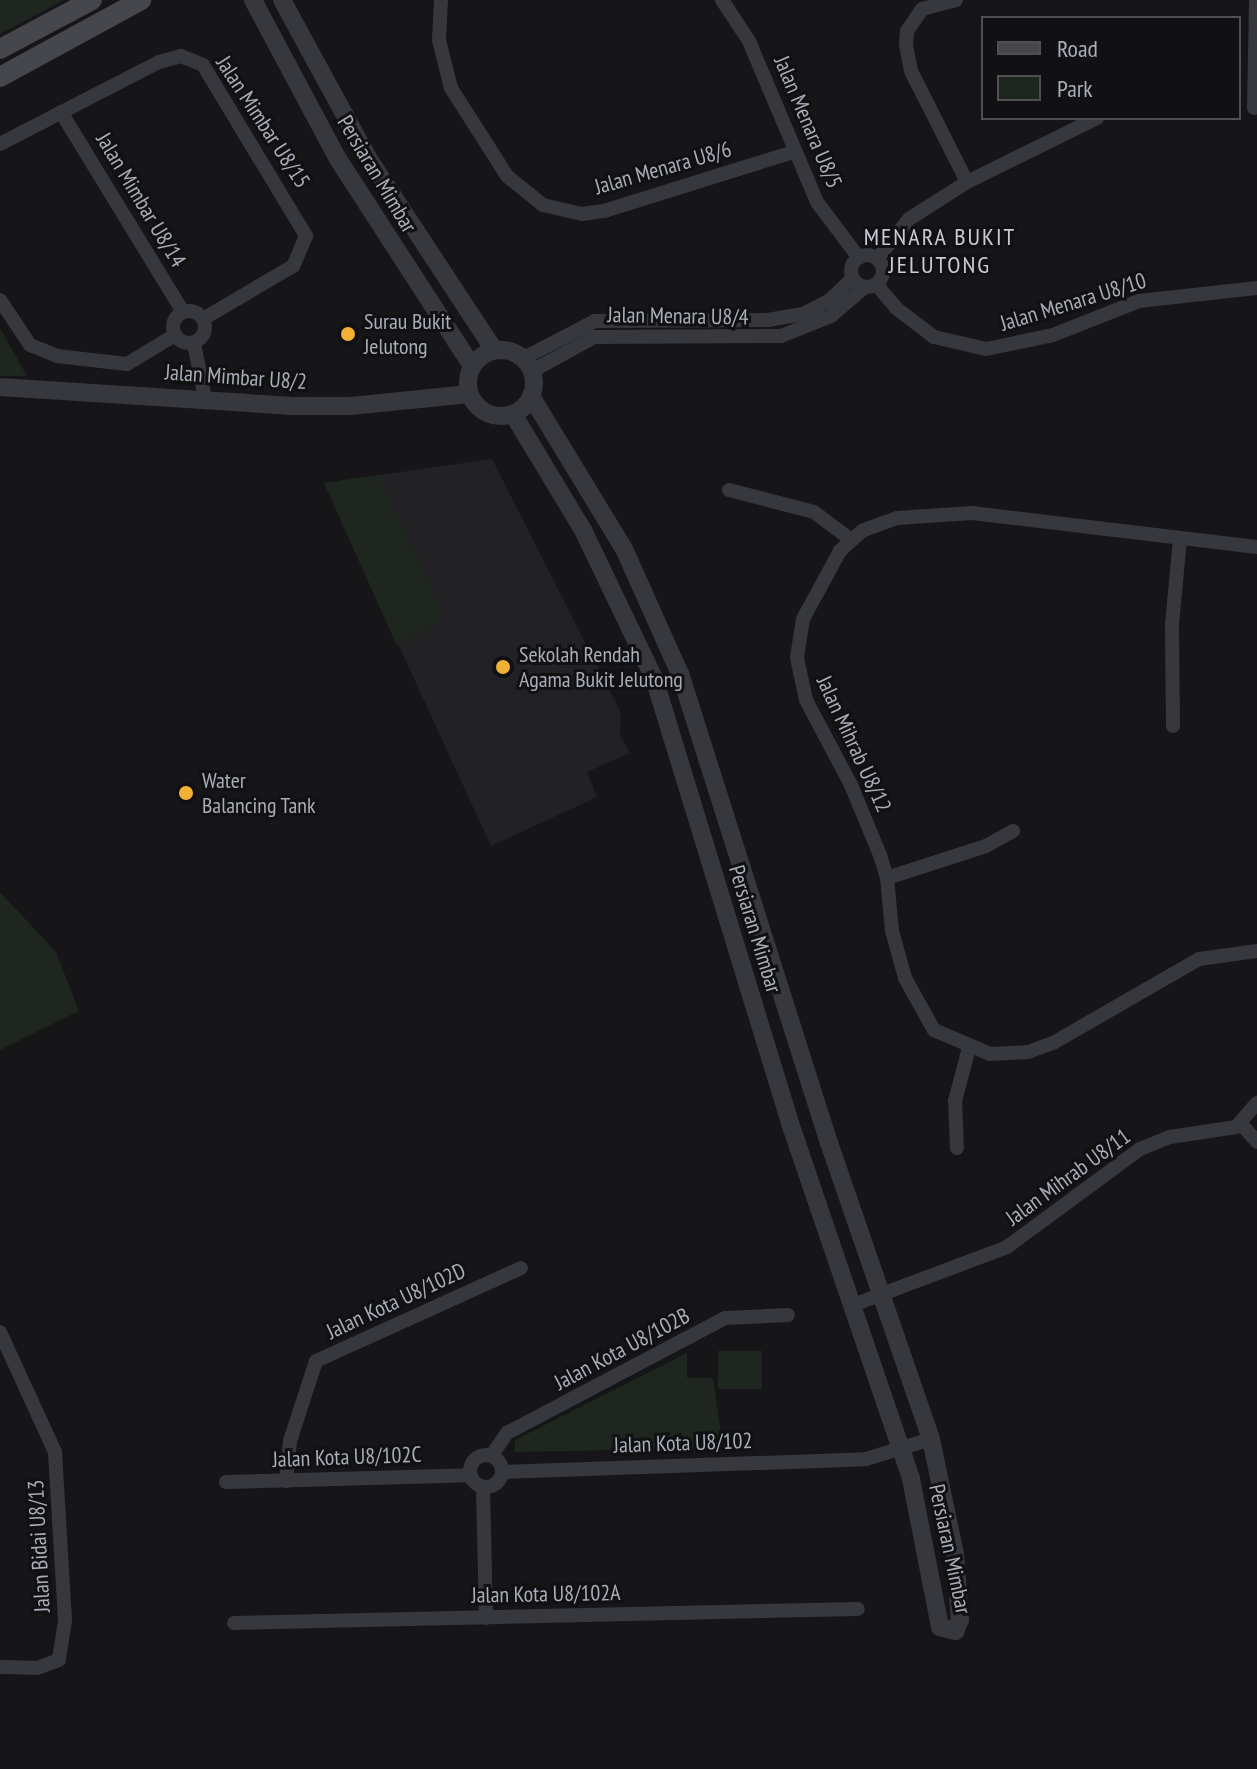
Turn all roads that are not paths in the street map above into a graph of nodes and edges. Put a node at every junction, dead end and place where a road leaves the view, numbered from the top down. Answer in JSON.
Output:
{"nodes":[{"id":1,"x":92,"y":0,"type":"edge"},
{"id":2,"x":141,"y":0,"type":"edge"},
{"id":3,"x":253,"y":0,"type":"edge"},
{"id":4,"x":282,"y":0,"type":"edge"},
{"id":5,"x":441,"y":0,"type":"edge"},
{"id":6,"x":722,"y":0,"type":"edge"},
{"id":7,"x":956,"y":0,"type":"edge"},
{"id":8,"x":1256,"y":0,"type":"edge"},
{"id":9,"x":0,"y":49,"type":"edge"},
{"id":10,"x":0,"y":77,"type":"edge"},
{"id":11,"x":1250,"y":108,"type":"edge"},
{"id":12,"x":61,"y":112,"type":"junction"},
{"id":13,"x":1093,"y":120,"type":"edge"},
{"id":14,"x":0,"y":144,"type":"edge"},
{"id":15,"x":794,"y":152,"type":"junction"},
{"id":16,"x":967,"y":182,"type":"junction"},
{"id":17,"x":859,"y":258,"type":"junction"},
{"id":18,"x":877,"y":259,"type":"junction"},
{"id":19,"x":865,"y":283,"type":"junction"},
{"id":20,"x":1257,"y":288,"type":"edge"},
{"id":21,"x":0,"y":300,"type":"edge"},
{"id":22,"x":183,"y":312,"type":"junction"},
{"id":23,"x":203,"y":319,"type":"junction"},
{"id":24,"x":175,"y":335,"type":"junction"},
{"id":25,"x":194,"y":343,"type":"junction"},
{"id":26,"x":494,"y":350,"type":"junction"},
{"id":27,"x":528,"y":365,"type":"junction"},
{"id":28,"x":472,"y":366,"type":"junction"},
{"id":29,"x":0,"y":387,"type":"edge"},
{"id":30,"x":469,"y":394,"type":"junction"},
{"id":31,"x":531,"y":396,"type":"junction"},
{"id":32,"x":205,"y":399,"type":"junction"},
{"id":33,"x":513,"y":414,"type":"junction"},
{"id":34,"x":729,"y":490,"type":"dead end"},
{"id":35,"x":850,"y":539,"type":"junction"},
{"id":36,"x":1180,"y":539,"type":"junction"},
{"id":37,"x":1257,"y":547,"type":"edge"},
{"id":38,"x":1173,"y":726,"type":"dead end"},
{"id":39,"x":1013,"y":831,"type":"dead end"},
{"id":40,"x":887,"y":878,"type":"junction"},
{"id":41,"x":1257,"y":951,"type":"edge"},
{"id":42,"x":969,"y":1048,"type":"junction"},
{"id":43,"x":1257,"y":1103,"type":"edge"},
{"id":44,"x":1241,"y":1124,"type":"junction"},
{"id":45,"x":1257,"y":1142,"type":"edge"},
{"id":46,"x":957,"y":1148,"type":"dead end"},
{"id":47,"x":521,"y":1268,"type":"dead end"},
{"id":48,"x":881,"y":1293,"type":"junction"},
{"id":49,"x":853,"y":1305,"type":"junction"},
{"id":50,"x":788,"y":1315,"type":"dead end"},
{"id":51,"x":0,"y":1332,"type":"edge"},
{"id":52,"x":931,"y":1439,"type":"junction"},
{"id":53,"x":901,"y":1449,"type":"junction"},
{"id":54,"x":492,"y":1455,"type":"junction"},
{"id":55,"x":502,"y":1472,"type":"junction"},
{"id":56,"x":470,"y":1475,"type":"junction"},
{"id":57,"x":286,"y":1481,"type":"junction"},
{"id":58,"x":226,"y":1482,"type":"dead end"},
{"id":59,"x":483,"y":1487,"type":"junction"},
{"id":60,"x":858,"y":1609,"type":"dead end"},
{"id":61,"x":486,"y":1618,"type":"junction"},
{"id":62,"x":234,"y":1623,"type":"dead end"},
{"id":63,"x":0,"y":1667,"type":"edge"}],
"edges":[{"from":1,"to":9,"type":"main road"},
{"from":2,"to":10,"type":"main road"},
{"from":3,"to":28,"type":"street","name":"Persiaran Mimbar"},
{"from":4,"to":26,"type":"street","name":"Persiaran Mimbar"},
{"from":5,"to":15,"type":"street","name":"Jalan Menara U8/6"},
{"from":6,"to":15,"type":"street","name":"Jalan Menara U8/5"},
{"from":7,"to":16,"type":"street"},
{"from":8,"to":11,"type":"street"},
{"from":12,"to":14,"type":"street","name":"Jalan Mimbar U8/15"},
{"from":12,"to":22,"type":"street","name":"Jalan Mimbar U8/14"},
{"from":12,"to":23,"type":"street","name":"Jalan Mimbar U8/15"},
{"from":13,"to":16,"type":"street"},
{"from":15,"to":17,"type":"street","name":"Jalan Menara U8/5"},
{"from":16,"to":18,"type":"street"},
{"from":17,"to":18,"type":"street"},
{"from":17,"to":19,"type":"street"},
{"from":18,"to":19,"type":"street"},
{"from":19,"to":20,"type":"street","name":"Jalan Menara U8/10"},
{"from":19,"to":27,"type":"street","name":"Jalan Menara U8/4"},
{"from":21,"to":24,"type":"street"},
{"from":22,"to":23,"type":"street"},
{"from":22,"to":24,"type":"street"},
{"from":23,"to":25,"type":"street"},
{"from":24,"to":25,"type":"street"},
{"from":25,"to":32,"type":"street"},
{"from":26,"to":27,"type":"street"},
{"from":26,"to":28,"type":"street"},
{"from":27,"to":31,"type":"street"},
{"from":28,"to":30,"type":"street"},
{"from":29,"to":32,"type":"street","name":"Jalan Mimbar U8/2"},
{"from":30,"to":32,"type":"street","name":"Jalan Mimbar U8/2"},
{"from":30,"to":33,"type":"street"},
{"from":31,"to":33,"type":"street"},
{"from":31,"to":48,"type":"street","name":"Persiaran Mimbar"},
{"from":33,"to":49,"type":"street","name":"Persiaran Mimbar"},
{"from":34,"to":35,"type":"street"},
{"from":35,"to":36,"type":"street"},
{"from":35,"to":40,"type":"street","name":"Jalan Mihrab U8/12"},
{"from":36,"to":37,"type":"street"},
{"from":36,"to":38,"type":"street"},
{"from":39,"to":40,"type":"street"},
{"from":40,"to":42,"type":"street","name":"Jalan Mihrab U8/12"},
{"from":41,"to":42,"type":"street","name":"Jalan Mihrab U8/12"},
{"from":42,"to":46,"type":"street"},
{"from":43,"to":44,"type":"street"},
{"from":44,"to":45,"type":"street"},
{"from":44,"to":48,"type":"street","name":"Jalan Mihrab U8/11"},
{"from":47,"to":57,"type":"street","name":"Jalan Kota U8/102D"},
{"from":48,"to":49,"type":"street","name":"Jalan Mihrab U8/11"},
{"from":48,"to":52,"type":"street","name":"Persiaran Mimbar"},
{"from":49,"to":53,"type":"street","name":"Persiaran Mimbar"},
{"from":50,"to":54,"type":"street","name":"Jalan Kota U8/102B"},
{"from":51,"to":63,"type":"street","name":"Jalan Bidai U8/13"},
{"from":52,"to":53,"type":"street","name":"Jalan Kota U8/102"},
{"from":52,"to":53,"type":"street","name":"Persiaran Mimbar"},
{"from":53,"to":55,"type":"street","name":"Jalan Kota U8/102"},
{"from":54,"to":55,"type":"street"},
{"from":54,"to":56,"type":"street"},
{"from":55,"to":59,"type":"street"},
{"from":56,"to":57,"type":"street","name":"Jalan Kota U8/102C"},
{"from":56,"to":59,"type":"street"},
{"from":57,"to":58,"type":"street","name":"Jalan Kota U8/102C"},
{"from":59,"to":61,"type":"street"},
{"from":60,"to":61,"type":"street","name":"Jalan Kota U8/102A"},
{"from":61,"to":62,"type":"street","name":"Jalan Kota U8/102A"}]}
